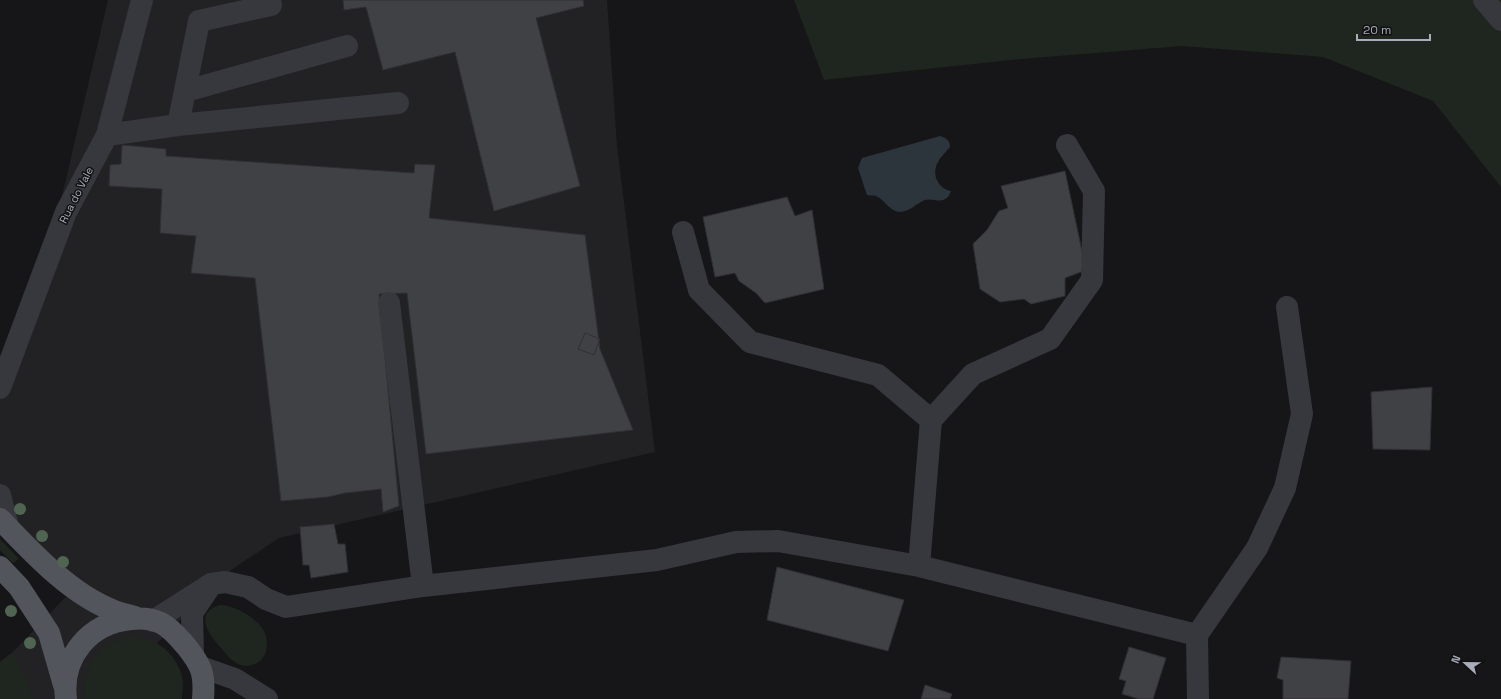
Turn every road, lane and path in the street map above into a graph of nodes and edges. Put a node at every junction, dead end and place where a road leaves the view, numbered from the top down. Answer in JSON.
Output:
{"nodes":[{"id":1,"x":142,"y":0,"type":"edge"},
{"id":2,"x":1484,"y":0,"type":"edge"},
{"id":3,"x":271,"y":5,"type":"dead end"},
{"id":4,"x":1501,"y":20,"type":"edge"},
{"id":5,"x":347,"y":46,"type":"dead end"},
{"id":6,"x":186,"y":91,"type":"junction"},
{"id":7,"x":398,"y":103,"type":"dead end"},
{"id":8,"x":178,"y":124,"type":"junction"},
{"id":9,"x":108,"y":135,"type":"junction"},
{"id":10,"x":1067,"y":145,"type":"dead end"},
{"id":11,"x":683,"y":232,"type":"dead end"},
{"id":12,"x":389,"y":304,"type":"dead end"},
{"id":13,"x":1287,"y":307,"type":"dead end"},
{"id":14,"x":0,"y":388,"type":"edge"},
{"id":15,"x":931,"y":420,"type":"junction"},
{"id":16,"x":0,"y":495,"type":"edge"},
{"id":17,"x":4,"y":523,"type":"edge"},
{"id":18,"x":919,"y":566,"type":"junction"},
{"id":19,"x":0,"y":567,"type":"edge"},
{"id":20,"x":212,"y":584,"type":"junction"},
{"id":21,"x":423,"y":586,"type":"junction"},
{"id":22,"x":147,"y":620,"type":"junction"},
{"id":23,"x":1197,"y":635,"type":"junction"},
{"id":24,"x":197,"y":661,"type":"junction"},
{"id":25,"x":65,"y":692,"type":"edge"},
{"id":26,"x":203,"y":699,"type":"edge"},
{"id":27,"x":267,"y":699,"type":"edge"},
{"id":28,"x":1198,"y":699,"type":"edge"}],
"edges":[{"from":1,"to":9,"type":"street","name":"Rua do Vale"},
{"from":2,"to":4,"type":"street"},
{"from":3,"to":6,"type":"street"},
{"from":5,"to":6,"type":"street"},
{"from":6,"to":8,"type":"street"},
{"from":7,"to":8,"type":"street"},
{"from":8,"to":9,"type":"street"},
{"from":9,"to":14,"type":"street","name":"Rua do Vale"},
{"from":10,"to":15,"type":"street"},
{"from":11,"to":15,"type":"street"},
{"from":12,"to":21,"type":"street"},
{"from":13,"to":23,"type":"street"},
{"from":15,"to":18,"type":"street"},
{"from":16,"to":17,"type":"street"},
{"from":17,"to":22,"type":"main road"},
{"from":18,"to":21,"type":"street"},
{"from":18,"to":23,"type":"street"},
{"from":19,"to":25,"type":"main road"},
{"from":20,"to":21,"type":"street"},
{"from":20,"to":22,"type":"street"},
{"from":20,"to":24,"type":"street"},
{"from":22,"to":24,"type":"main road"},
{"from":22,"to":25,"type":"main road"},
{"from":23,"to":28,"type":"street"},
{"from":24,"to":26,"type":"main road"},
{"from":24,"to":27,"type":"street"}]}
